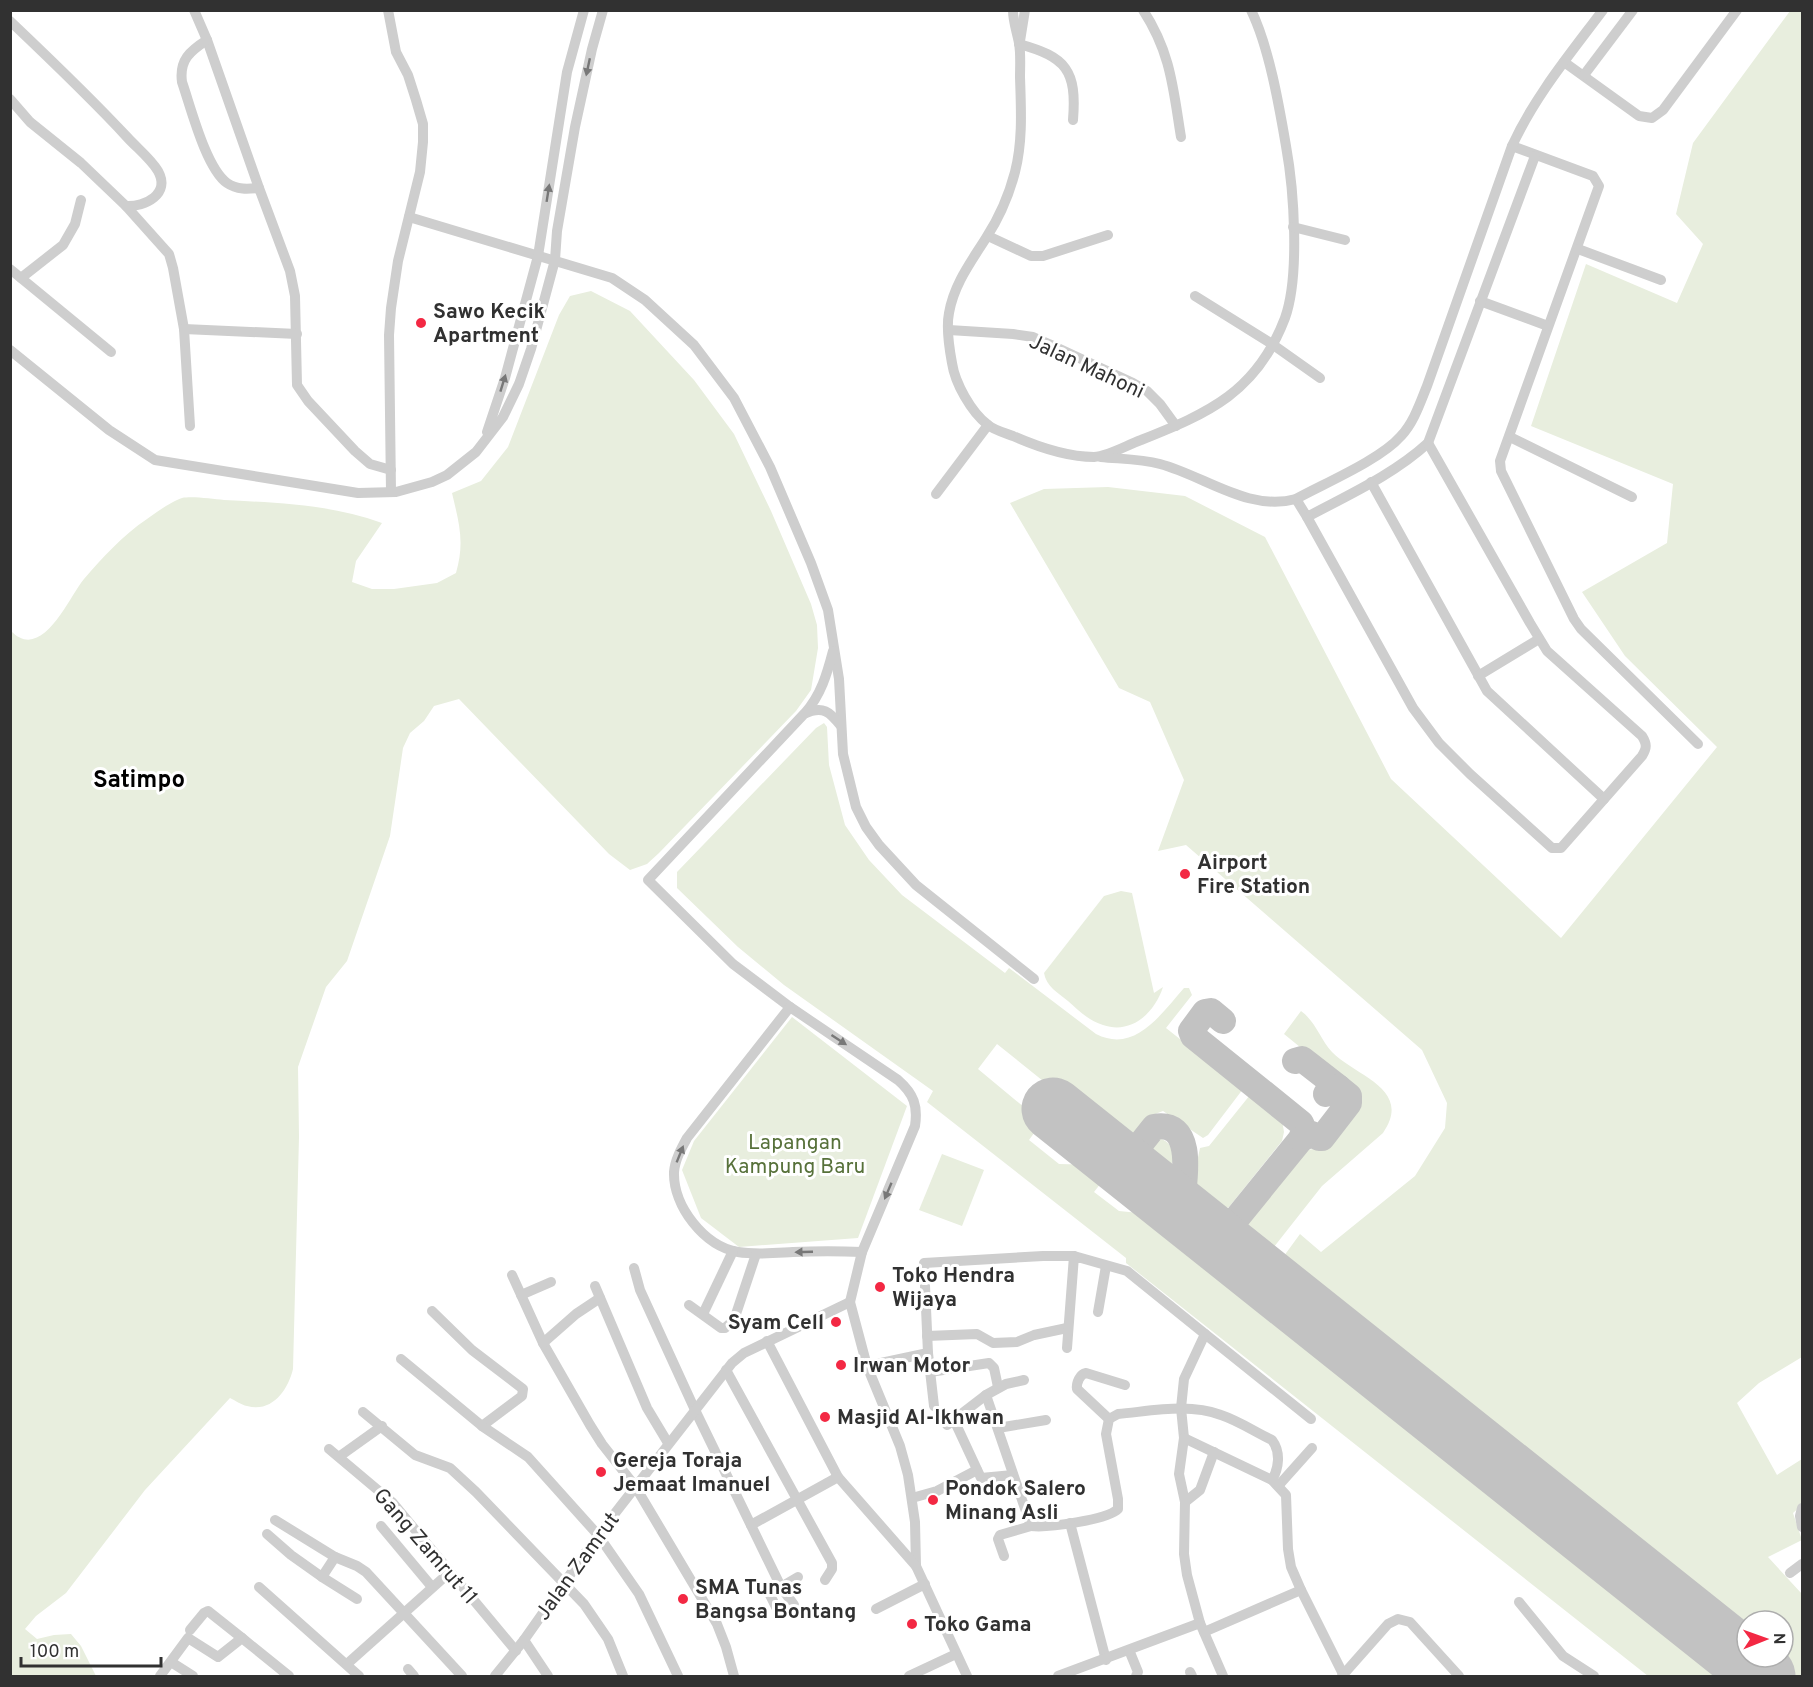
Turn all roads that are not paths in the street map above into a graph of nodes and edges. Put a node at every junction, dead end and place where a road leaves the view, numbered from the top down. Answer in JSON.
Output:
{"nodes":[{"id":1,"x":194,"y":10,"type":"edge"},
{"id":2,"x":388,"y":10,"type":"edge"},
{"id":3,"x":584,"y":10,"type":"edge"},
{"id":4,"x":603,"y":10,"type":"edge"},
{"id":5,"x":1012,"y":10,"type":"edge"},
{"id":6,"x":1025,"y":10,"type":"edge"},
{"id":7,"x":1143,"y":10,"type":"edge"},
{"id":8,"x":1251,"y":10,"type":"edge"},
{"id":9,"x":1603,"y":10,"type":"edge"},
{"id":10,"x":1633,"y":10,"type":"edge"},
{"id":11,"x":1737,"y":10,"type":"edge"},
{"id":12,"x":10,"y":21,"type":"edge"},
{"id":13,"x":207,"y":40,"type":"junction"},
{"id":14,"x":1019,"y":44,"type":"junction"},
{"id":15,"x":1564,"y":62,"type":"junction"},
{"id":16,"x":1584,"y":75,"type":"junction"},
{"id":17,"x":10,"y":99,"type":"edge"},
{"id":18,"x":1073,"y":120,"type":"dead end"},
{"id":19,"x":1181,"y":136,"type":"dead end"},
{"id":20,"x":1512,"y":146,"type":"junction"},
{"id":21,"x":1535,"y":156,"type":"junction"},
{"id":22,"x":259,"y":188,"type":"junction"},
{"id":23,"x":81,"y":200,"type":"dead end"},
{"id":24,"x":126,"y":206,"type":"junction"},
{"id":25,"x":409,"y":217,"type":"junction"},
{"id":26,"x":1293,"y":227,"type":"junction"},
{"id":27,"x":1108,"y":235,"type":"dead end"},
{"id":28,"x":987,"y":236,"type":"junction"},
{"id":29,"x":1345,"y":240,"type":"dead end"},
{"id":30,"x":1578,"y":249,"type":"junction"},
{"id":31,"x":538,"y":256,"type":"junction"},
{"id":32,"x":555,"y":260,"type":"junction"},
{"id":33,"x":10,"y":269,"type":"edge"},
{"id":34,"x":21,"y":278,"type":"junction"},
{"id":35,"x":1661,"y":279,"type":"dead end"},
{"id":36,"x":1195,"y":296,"type":"dead end"},
{"id":37,"x":1480,"y":301,"type":"junction"},
{"id":38,"x":1548,"y":326,"type":"junction"},
{"id":39,"x":184,"y":329,"type":"junction"},
{"id":40,"x":949,"y":330,"type":"junction"},
{"id":41,"x":297,"y":334,"type":"junction"},
{"id":42,"x":1272,"y":345,"type":"junction"},
{"id":43,"x":10,"y":350,"type":"edge"},
{"id":44,"x":111,"y":352,"type":"dead end"},
{"id":45,"x":1320,"y":378,"type":"dead end"},
{"id":46,"x":988,"y":425,"type":"junction"},
{"id":47,"x":190,"y":426,"type":"dead end"},
{"id":48,"x":1176,"y":426,"type":"junction"},
{"id":49,"x":1510,"y":437,"type":"junction"},
{"id":50,"x":485,"y":438,"type":"junction"},
{"id":51,"x":1133,"y":443,"type":"junction"},
{"id":52,"x":1428,"y":443,"type":"junction"},
{"id":53,"x":1098,"y":457,"type":"junction"},
{"id":54,"x":1139,"y":460,"type":"junction"},
{"id":55,"x":391,"y":470,"type":"junction"},
{"id":56,"x":1371,"y":482,"type":"junction"},
{"id":57,"x":391,"y":492,"type":"junction"},
{"id":58,"x":936,"y":494,"type":"dead end"},
{"id":59,"x":1632,"y":497,"type":"dead end"},
{"id":60,"x":1296,"y":499,"type":"junction"},
{"id":61,"x":1307,"y":517,"type":"junction"},
{"id":62,"x":1539,"y":639,"type":"junction"},
{"id":63,"x":835,"y":645,"type":"junction"},
{"id":64,"x":1478,"y":676,"type":"junction"},
{"id":65,"x":804,"y":714,"type":"junction"},
{"id":66,"x":841,"y":726,"type":"junction"},
{"id":67,"x":1698,"y":744,"type":"dead end"},
{"id":68,"x":1604,"y":799,"type":"junction"},
{"id":69,"x":1034,"y":979,"type":"dead end"},
{"id":70,"x":790,"y":1007,"type":"junction"},
{"id":71,"x":733,"y":1251,"type":"junction"},
{"id":72,"x":862,"y":1252,"type":"junction"},
{"id":73,"x":756,"y":1254,"type":"junction"},
{"id":74,"x":1074,"y":1256,"type":"junction"},
{"id":75,"x":1106,"y":1266,"type":"junction"},
{"id":76,"x":634,"y":1268,"type":"dead end"},
{"id":77,"x":512,"y":1275,"type":"dead end"},
{"id":78,"x":551,"y":1282,"type":"dead end"},
{"id":79,"x":595,"y":1286,"type":"dead end"},
{"id":80,"x":521,"y":1295,"type":"junction"},
{"id":81,"x":600,"y":1299,"type":"junction"},
{"id":82,"x":850,"y":1302,"type":"junction"},
{"id":83,"x":688,"y":1305,"type":"dead end"},
{"id":84,"x":432,"y":1311,"type":"dead end"},
{"id":85,"x":1098,"y":1312,"type":"dead end"},
{"id":86,"x":703,"y":1314,"type":"junction"},
{"id":87,"x":1067,"y":1328,"type":"junction"},
{"id":88,"x":1205,"y":1334,"type":"junction"},
{"id":89,"x":927,"y":1336,"type":"junction"},
{"id":90,"x":767,"y":1341,"type":"junction"},
{"id":91,"x":543,"y":1343,"type":"junction"},
{"id":92,"x":997,"y":1343,"type":"junction"},
{"id":93,"x":1066,"y":1348,"type":"dead end"},
{"id":94,"x":928,"y":1353,"type":"junction"},
{"id":95,"x":401,"y":1359,"type":"dead end"},
{"id":96,"x":991,"y":1364,"type":"junction"},
{"id":97,"x":867,"y":1366,"type":"junction"},
{"id":98,"x":726,"y":1370,"type":"junction"},
{"id":99,"x":930,"y":1371,"type":"junction"},
{"id":100,"x":1024,"y":1380,"type":"dead end"},
{"id":101,"x":1125,"y":1384,"type":"dead end"},
{"id":102,"x":998,"y":1387,"type":"junction"},
{"id":103,"x":986,"y":1395,"type":"junction"},
{"id":104,"x":934,"y":1406,"type":"dead end"},
{"id":105,"x":1181,"y":1408,"type":"junction"},
{"id":106,"x":695,"y":1410,"type":"junction"},
{"id":107,"x":363,"y":1412,"type":"dead end"},
{"id":108,"x":1109,"y":1419,"type":"junction"},
{"id":109,"x":1311,"y":1419,"type":"dead end"},
{"id":110,"x":1046,"y":1420,"type":"dead end"},
{"id":111,"x":382,"y":1426,"type":"junction"},
{"id":112,"x":482,"y":1426,"type":"junction"},
{"id":113,"x":998,"y":1428,"type":"junction"},
{"id":114,"x":1184,"y":1438,"type":"junction"},
{"id":115,"x":668,"y":1443,"type":"junction"},
{"id":116,"x":1312,"y":1448,"type":"dead end"},
{"id":117,"x":329,"y":1449,"type":"dead end"},
{"id":118,"x":1214,"y":1452,"type":"junction"},
{"id":119,"x":340,"y":1456,"type":"junction"},
{"id":120,"x":977,"y":1470,"type":"junction"},
{"id":121,"x":1013,"y":1475,"type":"junction"},
{"id":122,"x":838,"y":1478,"type":"junction"},
{"id":123,"x":1275,"y":1482,"type":"junction"},
{"id":124,"x":635,"y":1486,"type":"junction"},
{"id":125,"x":912,"y":1498,"type":"junction"},
{"id":126,"x":797,"y":1499,"type":"junction"},
{"id":127,"x":1185,"y":1502,"type":"junction"},
{"id":128,"x":1803,"y":1509,"type":"edge"},
{"id":129,"x":275,"y":1520,"type":"dead end"},
{"id":130,"x":1070,"y":1523,"type":"junction"},
{"id":131,"x":751,"y":1525,"type":"junction"},
{"id":132,"x":381,"y":1526,"type":"dead end"},
{"id":133,"x":1031,"y":1526,"type":"junction"},
{"id":134,"x":1803,"y":1527,"type":"edge"},
{"id":135,"x":267,"y":1534,"type":"dead end"},
{"id":136,"x":598,"y":1535,"type":"junction"},
{"id":137,"x":1004,"y":1556,"type":"dead end"},
{"id":138,"x":335,"y":1557,"type":"junction"},
{"id":139,"x":1803,"y":1564,"type":"edge"},
{"id":140,"x":916,"y":1566,"type":"junction"},
{"id":141,"x":450,"y":1572,"type":"junction"},
{"id":142,"x":1790,"y":1573,"type":"dead end"},
{"id":143,"x":322,"y":1577,"type":"junction"},
{"id":144,"x":798,"y":1577,"type":"dead end"},
{"id":145,"x":825,"y":1580,"type":"dead end"},
{"id":146,"x":563,"y":1583,"type":"junction"},
{"id":147,"x":925,"y":1584,"type":"junction"},
{"id":148,"x":259,"y":1587,"type":"dead end"},
{"id":149,"x":432,"y":1587,"type":"junction"},
{"id":150,"x":781,"y":1587,"type":"junction"},
{"id":151,"x":1301,"y":1590,"type":"junction"},
{"id":152,"x":357,"y":1599,"type":"dead end"},
{"id":153,"x":1519,"y":1602,"type":"dead end"},
{"id":154,"x":794,"y":1605,"type":"dead end"},
{"id":155,"x":876,"y":1609,"type":"dead end"},
{"id":156,"x":404,"y":1612,"type":"junction"},
{"id":157,"x":780,"y":1615,"type":"dead end"},
{"id":158,"x":1202,"y":1627,"type":"junction"},
{"id":159,"x":190,"y":1630,"type":"dead end"},
{"id":160,"x":242,"y":1638,"type":"junction"},
{"id":161,"x":524,"y":1641,"type":"junction"},
{"id":162,"x":516,"y":1650,"type":"junction"},
{"id":163,"x":1129,"y":1650,"type":"junction"},
{"id":164,"x":956,"y":1654,"type":"junction"},
{"id":165,"x":1106,"y":1660,"type":"junction"},
{"id":166,"x":171,"y":1662,"type":"junction"},
{"id":167,"x":347,"y":1664,"type":"junction"},
{"id":168,"x":1075,"y":1674,"type":"edge"},
{"id":169,"x":1346,"y":1674,"type":"edge"},
{"id":170,"x":160,"y":1677,"type":"edge"},
{"id":171,"x":193,"y":1677,"type":"edge"},
{"id":172,"x":289,"y":1677,"type":"edge"},
{"id":173,"x":359,"y":1677,"type":"edge"},
{"id":174,"x":462,"y":1677,"type":"edge"},
{"id":175,"x":495,"y":1677,"type":"edge"},
{"id":176,"x":548,"y":1677,"type":"edge"},
{"id":177,"x":624,"y":1677,"type":"edge"},
{"id":178,"x":678,"y":1677,"type":"edge"},
{"id":179,"x":734,"y":1677,"type":"edge"},
{"id":180,"x":909,"y":1677,"type":"edge"},
{"id":181,"x":967,"y":1677,"type":"edge"},
{"id":182,"x":1058,"y":1677,"type":"edge"},
{"id":183,"x":1136,"y":1677,"type":"edge"},
{"id":184,"x":1223,"y":1677,"type":"edge"},
{"id":185,"x":1460,"y":1677,"type":"edge"},
{"id":186,"x":1594,"y":1677,"type":"edge"}],
"edges":[{"from":1,"to":13,"type":"street"},
{"from":2,"to":25,"type":"street"},
{"from":31,"to":3,"type":"street","one_way":true},
{"from":4,"to":32,"type":"street","one_way":true},
{"from":5,"to":14,"type":"street"},
{"from":6,"to":14,"type":"street"},
{"from":7,"to":19,"type":"street"},
{"from":8,"to":26,"type":"street"},
{"from":9,"to":15,"type":"street"},
{"from":10,"to":16,"type":"street"},
{"from":11,"to":16,"type":"street"},
{"from":12,"to":24,"type":"street"},
{"from":13,"to":22,"type":"street"},
{"from":13,"to":22,"type":"street"},
{"from":14,"to":18,"type":"street"},
{"from":14,"to":28,"type":"street"},
{"from":15,"to":16,"type":"street"},
{"from":15,"to":20,"type":"street"},
{"from":17,"to":24,"type":"street"},
{"from":20,"to":21,"type":"street"},
{"from":20,"to":60,"type":"street"},
{"from":21,"to":30,"type":"street"},
{"from":21,"to":37,"type":"street"},
{"from":22,"to":41,"type":"street"},
{"from":23,"to":34,"type":"street"},
{"from":24,"to":39,"type":"street"},
{"from":25,"to":31,"type":"street"},
{"from":25,"to":55,"type":"street"},
{"from":26,"to":29,"type":"street"},
{"from":26,"to":42,"type":"street"},
{"from":27,"to":28,"type":"street"},
{"from":28,"to":40,"type":"street"},
{"from":30,"to":35,"type":"street"},
{"from":30,"to":38,"type":"street"},
{"from":31,"to":32,"type":"street"},
{"from":50,"to":31,"type":"street","one_way":true},
{"from":32,"to":50,"type":"street"},
{"from":32,"to":63,"type":"street"},
{"from":33,"to":34,"type":"street"},
{"from":34,"to":44,"type":"street"},
{"from":36,"to":42,"type":"street"},
{"from":37,"to":38,"type":"street"},
{"from":37,"to":52,"type":"street"},
{"from":38,"to":49,"type":"street"},
{"from":39,"to":41,"type":"street"},
{"from":39,"to":47,"type":"street"},
{"from":40,"to":46,"type":"street"},
{"from":40,"to":48,"type":"street","name":"Jalan Mahoni"},
{"from":41,"to":55,"type":"street"},
{"from":42,"to":45,"type":"street"},
{"from":42,"to":48,"type":"street"},
{"from":43,"to":57,"type":"street"},
{"from":46,"to":53,"type":"street"},
{"from":46,"to":58,"type":"street"},
{"from":48,"to":51,"type":"street"},
{"from":49,"to":59,"type":"street"},
{"from":49,"to":67,"type":"street"},
{"from":50,"to":57,"type":"street"},
{"from":51,"to":53,"type":"street"},
{"from":51,"to":54,"type":"street"},
{"from":52,"to":56,"type":"street"},
{"from":52,"to":62,"type":"street"},
{"from":53,"to":54,"type":"street"},
{"from":54,"to":60,"type":"street"},
{"from":55,"to":57,"type":"street"},
{"from":56,"to":61,"type":"street"},
{"from":56,"to":64,"type":"street"},
{"from":60,"to":61,"type":"street"},
{"from":61,"to":68,"type":"street"},
{"from":62,"to":64,"type":"street"},
{"from":62,"to":68,"type":"street"},
{"from":63,"to":65,"type":"street"},
{"from":63,"to":66,"type":"street"},
{"from":64,"to":68,"type":"street"},
{"from":65,"to":66,"type":"street"},
{"from":65,"to":70,"type":"street"},
{"from":66,"to":69,"type":"street"},
{"from":71,"to":70,"type":"street","one_way":true},
{"from":70,"to":72,"type":"street","one_way":true},
{"from":71,"to":73,"type":"street"},
{"from":71,"to":86,"type":"street"},
{"from":72,"to":73,"type":"street","one_way":true},
{"from":72,"to":82,"type":"street"},
{"from":73,"to":86,"type":"street"},
{"from":74,"to":75,"type":"street"},
{"from":74,"to":87,"type":"street"},
{"from":74,"to":89,"type":"street"},
{"from":75,"to":85,"type":"street"},
{"from":75,"to":88,"type":"street"},
{"from":76,"to":106,"type":"street"},
{"from":77,"to":80,"type":"street"},
{"from":78,"to":80,"type":"street"},
{"from":79,"to":81,"type":"street"},
{"from":80,"to":91,"type":"street"},
{"from":81,"to":91,"type":"street"},
{"from":81,"to":115,"type":"street"},
{"from":82,"to":90,"type":"street","name":"Jalan Zamrut"},
{"from":82,"to":97,"type":"street"},
{"from":83,"to":86,"type":"street"},
{"from":84,"to":112,"type":"street"},
{"from":87,"to":92,"type":"street"},
{"from":87,"to":93,"type":"street"},
{"from":88,"to":105,"type":"street"},
{"from":88,"to":109,"type":"street"},
{"from":89,"to":92,"type":"street"},
{"from":89,"to":94,"type":"street"},
{"from":90,"to":98,"type":"street","name":"Jalan Zamrut"},
{"from":90,"to":122,"type":"street"},
{"from":91,"to":124,"type":"street"},
{"from":92,"to":96,"type":"street"},
{"from":94,"to":97,"type":"street"},
{"from":94,"to":99,"type":"street"},
{"from":95,"to":112,"type":"street"},
{"from":96,"to":99,"type":"street"},
{"from":96,"to":102,"type":"street"},
{"from":97,"to":125,"type":"street"},
{"from":98,"to":106,"type":"street","name":"Jalan Zamrut"},
{"from":98,"to":126,"type":"street"},
{"from":99,"to":104,"type":"street"},
{"from":100,"to":102,"type":"street"},
{"from":101,"to":108,"type":"street"},
{"from":102,"to":103,"type":"street"},
{"from":103,"to":113,"type":"street"},
{"from":103,"to":120,"type":"street"},
{"from":105,"to":108,"type":"street"},
{"from":105,"to":114,"type":"street"},
{"from":105,"to":123,"type":"street"},
{"from":106,"to":115,"type":"street","name":"Jalan Zamrut"},
{"from":106,"to":131,"type":"street"},
{"from":107,"to":111,"type":"street"},
{"from":108,"to":130,"type":"street"},
{"from":110,"to":113,"type":"street"},
{"from":111,"to":119,"type":"street"},
{"from":111,"to":146,"type":"street"},
{"from":112,"to":136,"type":"street"},
{"from":113,"to":121,"type":"street"},
{"from":114,"to":118,"type":"street"},
{"from":114,"to":127,"type":"street"},
{"from":115,"to":124,"type":"street","name":"Jalan Zamrut"},
{"from":116,"to":123,"type":"street"},
{"from":117,"to":119,"type":"street","name":"Gang Zamrut 11"},
{"from":118,"to":123,"type":"street"},
{"from":118,"to":127,"type":"street"},
{"from":119,"to":141,"type":"street","name":"Gang Zamrut 11"},
{"from":120,"to":121,"type":"street"},
{"from":120,"to":125,"type":"street"},
{"from":121,"to":133,"type":"street"},
{"from":122,"to":126,"type":"street"},
{"from":122,"to":140,"type":"street"},
{"from":123,"to":151,"type":"street"},
{"from":124,"to":136,"type":"street","name":"Jalan Zamrut"},
{"from":124,"to":179,"type":"street"},
{"from":125,"to":140,"type":"street"},
{"from":126,"to":131,"type":"street"},
{"from":126,"to":145,"type":"street"},
{"from":127,"to":158,"type":"street"},
{"from":128,"to":134,"type":"street"},
{"from":129,"to":138,"type":"street"},
{"from":130,"to":133,"type":"street"},
{"from":130,"to":165,"type":"street"},
{"from":131,"to":150,"type":"street"},
{"from":132,"to":149,"type":"street"},
{"from":133,"to":137,"type":"street"},
{"from":135,"to":143,"type":"street"},
{"from":136,"to":146,"type":"street","name":"Jalan Zamrut"},
{"from":136,"to":178,"type":"street"},
{"from":138,"to":143,"type":"street"},
{"from":138,"to":156,"type":"street"},
{"from":139,"to":142,"type":"street"},
{"from":140,"to":147,"type":"street"},
{"from":141,"to":149,"type":"street"},
{"from":141,"to":162,"type":"street","name":"Gang Zamrut 11"},
{"from":143,"to":152,"type":"street"},
{"from":144,"to":150,"type":"street"},
{"from":146,"to":161,"type":"street","name":"Jalan Zamrut"},
{"from":146,"to":177,"type":"street"},
{"from":147,"to":155,"type":"street"},
{"from":147,"to":164,"type":"street"},
{"from":148,"to":167,"type":"street"},
{"from":149,"to":156,"type":"street"},
{"from":150,"to":154,"type":"street"},
{"from":150,"to":157,"type":"street"},
{"from":151,"to":158,"type":"street"},
{"from":151,"to":169,"type":"street"},
{"from":153,"to":186,"type":"street"},
{"from":156,"to":167,"type":"street"},
{"from":156,"to":174,"type":"street"},
{"from":158,"to":163,"type":"street"},
{"from":158,"to":184,"type":"street"},
{"from":159,"to":160,"type":"street"},
{"from":160,"to":166,"type":"street"},
{"from":160,"to":172,"type":"street"},
{"from":161,"to":162,"type":"street","name":"Jalan Zamrut"},
{"from":161,"to":176,"type":"street"},
{"from":162,"to":175,"type":"street","name":"Jalan Zamrut"},
{"from":163,"to":165,"type":"street"},
{"from":163,"to":183,"type":"street"},
{"from":164,"to":180,"type":"street"},
{"from":164,"to":181,"type":"street"},
{"from":165,"to":168,"type":"street"},
{"from":166,"to":170,"type":"street"},
{"from":166,"to":171,"type":"street"},
{"from":167,"to":173,"type":"street"},
{"from":168,"to":182,"type":"street"},
{"from":169,"to":185,"type":"street"}]}
